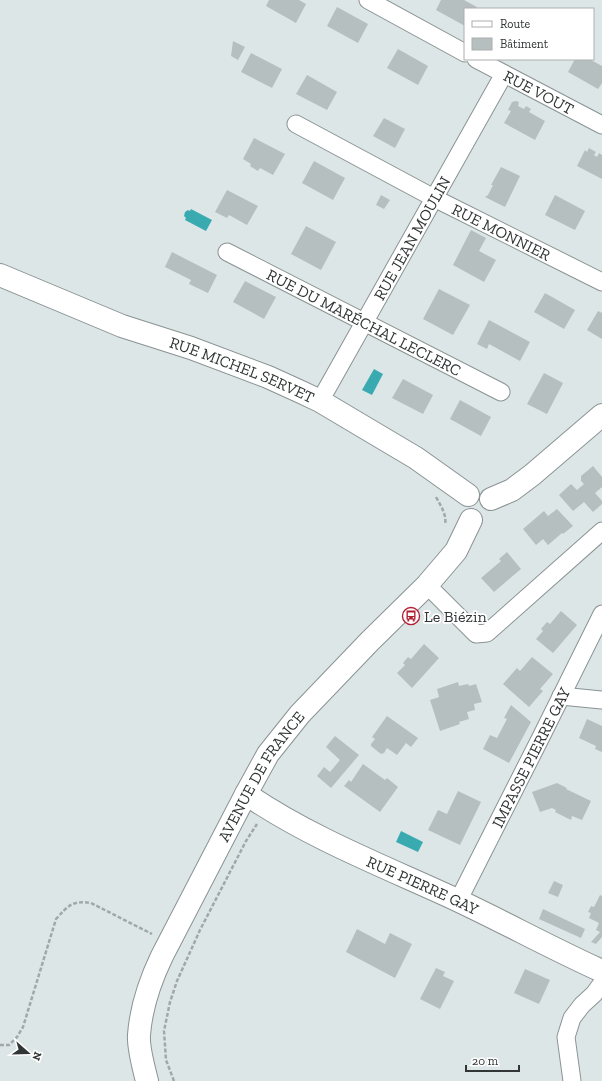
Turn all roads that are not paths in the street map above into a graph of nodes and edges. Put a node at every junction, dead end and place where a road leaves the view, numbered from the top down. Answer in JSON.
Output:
{"nodes":[{"id":1,"x":368,"y":0,"type":"edge"},
{"id":2,"x":464,"y":52,"type":"edge"},
{"id":3,"x":478,"y":60,"type":"edge"},
{"id":4,"x":504,"y":74,"type":"junction"},
{"id":5,"x":296,"y":124,"type":"dead end"},
{"id":6,"x":602,"y":125,"type":"edge"},
{"id":7,"x":434,"y":198,"type":"junction"},
{"id":8,"x":227,"y":252,"type":"dead end"},
{"id":9,"x":0,"y":275,"type":"edge"},
{"id":10,"x":602,"y":282,"type":"edge"},
{"id":11,"x":364,"y":321,"type":"junction"},
{"id":12,"x":501,"y":392,"type":"dead end"},
{"id":13,"x":320,"y":402,"type":"junction"},
{"id":14,"x":602,"y":415,"type":"edge"},
{"id":15,"x":468,"y":495,"type":"junction"},
{"id":16,"x":491,"y":499,"type":"junction"},
{"id":17,"x":471,"y":520,"type":"junction"},
{"id":18,"x":602,"y":531,"type":"edge"},
{"id":19,"x":426,"y":585,"type":"junction"},
{"id":20,"x":602,"y":614,"type":"edge"},
{"id":21,"x":562,"y":696,"type":"junction"},
{"id":22,"x":602,"y":700,"type":"edge"},
{"id":23,"x":246,"y":794,"type":"junction"},
{"id":24,"x":458,"y":901,"type":"junction"},
{"id":25,"x":602,"y":971,"type":"edge"},
{"id":26,"x":602,"y":983,"type":"edge"},
{"id":27,"x":147,"y":1081,"type":"edge"},
{"id":28,"x":572,"y":1081,"type":"edge"}],
"edges":[{"from":1,"to":2,"type":"street"},
{"from":3,"to":4,"type":"street","name":"RUE VOUT"},
{"from":4,"to":6,"type":"street","name":"RUE VOUT"},
{"from":4,"to":7,"type":"street","name":"RUE JEAN MOULIN"},
{"from":5,"to":7,"type":"street","name":"RUE MONNIER"},
{"from":7,"to":10,"type":"street","name":"RUE MONNIER"},
{"from":7,"to":11,"type":"street","name":"RUE JEAN MOULIN"},
{"from":8,"to":11,"type":"street","name":"RUE DU MARÉCHAL LECLERC"},
{"from":9,"to":13,"type":"street","name":"RUE MICHEL SERVET"},
{"from":11,"to":12,"type":"street","name":"RUE DU MARÉCHAL LECLERC"},
{"from":11,"to":13,"type":"street","name":"RUE JEAN MOULIN"},
{"from":13,"to":15,"type":"street","name":"RUE MICHEL SERVET"},
{"from":14,"to":16,"type":"street"},
{"from":15,"to":16,"type":"street"},
{"from":15,"to":17,"type":"street"},
{"from":16,"to":17,"type":"street"},
{"from":17,"to":19,"type":"street","name":"AVENUE DE FRANCE"},
{"from":18,"to":19,"type":"street"},
{"from":19,"to":23,"type":"street","name":"AVENUE DE FRANCE"},
{"from":20,"to":21,"type":"street","name":"IMPASSE PIERRE GAY"},
{"from":21,"to":22,"type":"street"},
{"from":21,"to":24,"type":"street","name":"IMPASSE PIERRE GAY"},
{"from":23,"to":24,"type":"street","name":"RUE PIERRE GAY"},
{"from":23,"to":27,"type":"street","name":"AVENUE DE FRANCE"},
{"from":24,"to":25,"type":"street","name":"RUE PIERRE GAY"},
{"from":26,"to":28,"type":"street"}]}
